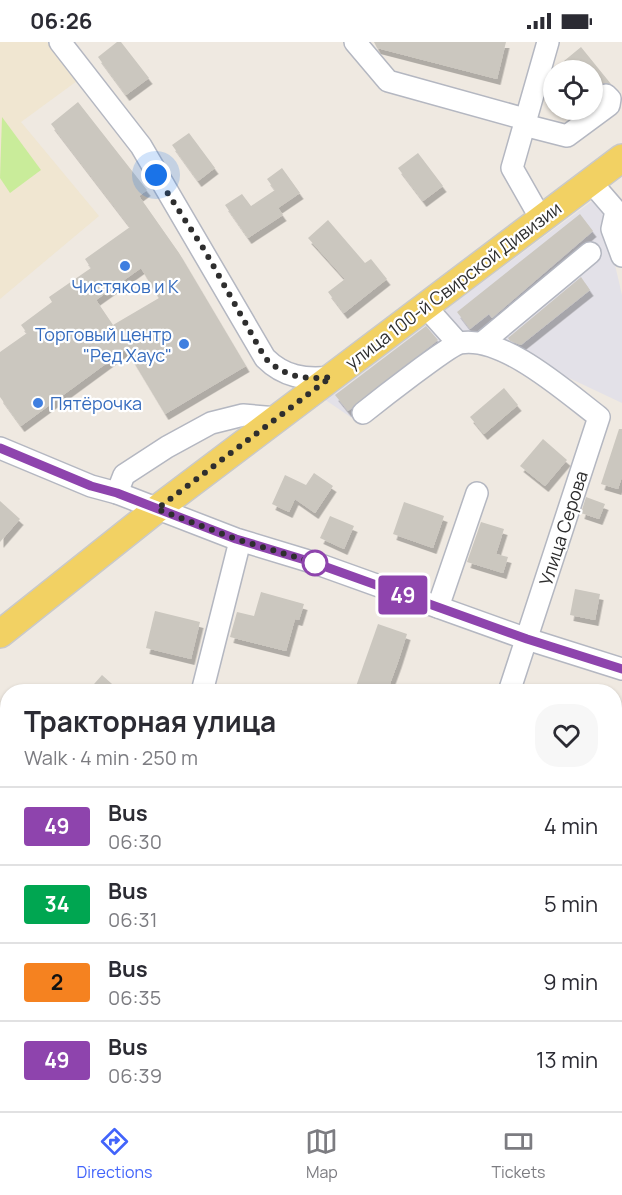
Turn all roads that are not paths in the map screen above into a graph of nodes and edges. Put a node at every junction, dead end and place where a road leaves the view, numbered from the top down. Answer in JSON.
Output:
{"nodes":[{"id":1,"x":60,"y":42,"type":"edge"},
{"id":2,"x":355,"y":42,"type":"edge"},
{"id":3,"x":548,"y":42,"type":"edge"},
{"id":4,"x":606,"y":95,"type":"dead end"},
{"id":5,"x":524,"y":122,"type":"junction"},
{"id":6,"x":622,"y":158,"type":"edge"},
{"id":7,"x":591,"y":182,"type":"junction"},
{"id":8,"x":619,"y":209,"type":"edge"},
{"id":9,"x":541,"y":219,"type":"junction"},
{"id":10,"x":590,"y":253,"type":"dead end"},
{"id":11,"x":622,"y":256,"type":"edge"},
{"id":12,"x":424,"y":306,"type":"junction"},
{"id":13,"x":483,"y":342,"type":"junction"},
{"id":14,"x":458,"y":343,"type":"junction"},
{"id":15,"x":331,"y":377,"type":"junction"},
{"id":16,"x":363,"y":413,"type":"dead end"},
{"id":17,"x":277,"y":418,"type":"junction"},
{"id":18,"x":0,"y":448,"type":"edge"},
{"id":19,"x":117,"y":493,"type":"junction"},
{"id":20,"x":477,"y":493,"type":"dead end"},
{"id":21,"x":157,"y":509,"type":"junction"},
{"id":22,"x":240,"y":541,"type":"junction"},
{"id":23,"x":438,"y":607,"type":"junction"},
{"id":24,"x":0,"y":634,"type":"edge"},
{"id":25,"x":527,"y":639,"type":"junction"},
{"id":26,"x":622,"y":669,"type":"edge"},
{"id":27,"x":204,"y":684,"type":"edge"},
{"id":28,"x":512,"y":684,"type":"edge"}],
"edges":[{"from":1,"to":15,"type":"street"},
{"from":2,"to":5,"type":"street"},
{"from":3,"to":5,"type":"street"},
{"from":4,"to":5,"type":"street"},
{"from":5,"to":9,"type":"street"},
{"from":6,"to":7,"type":"main road","name":"улица 100-й Свирской Дивизии"},
{"from":7,"to":8,"type":"street"},
{"from":7,"to":9,"type":"main road","name":"улица 100-й Свирской Дивизии"},
{"from":8,"to":11,"type":"street"},
{"from":9,"to":12,"type":"main road","name":"улица 100-й Свирской Дивизии"},
{"from":10,"to":13,"type":"street"},
{"from":12,"to":14,"type":"street"},
{"from":12,"to":15,"type":"main road","name":"улица 100-й Свирской Дивизии"},
{"from":13,"to":14,"type":"street"},
{"from":13,"to":25,"type":"street","name":"Улица Серова"},
{"from":14,"to":16,"type":"street"},
{"from":15,"to":17,"type":"main road","name":"улица 100-й Свирской Дивизии"},
{"from":17,"to":19,"type":"street"},
{"from":17,"to":21,"type":"main road","name":"улица 100-й Свирской Дивизии"},
{"from":18,"to":19,"type":"street"},
{"from":19,"to":21,"type":"street"},
{"from":20,"to":23,"type":"street"},
{"from":21,"to":22,"type":"street"},
{"from":21,"to":24,"type":"main road","name":"улица 100-й Свирской Дивизии"},
{"from":22,"to":23,"type":"street"},
{"from":22,"to":27,"type":"street"},
{"from":23,"to":25,"type":"street"},
{"from":25,"to":26,"type":"street"},
{"from":25,"to":28,"type":"street","name":"Улица Серова"}]}
